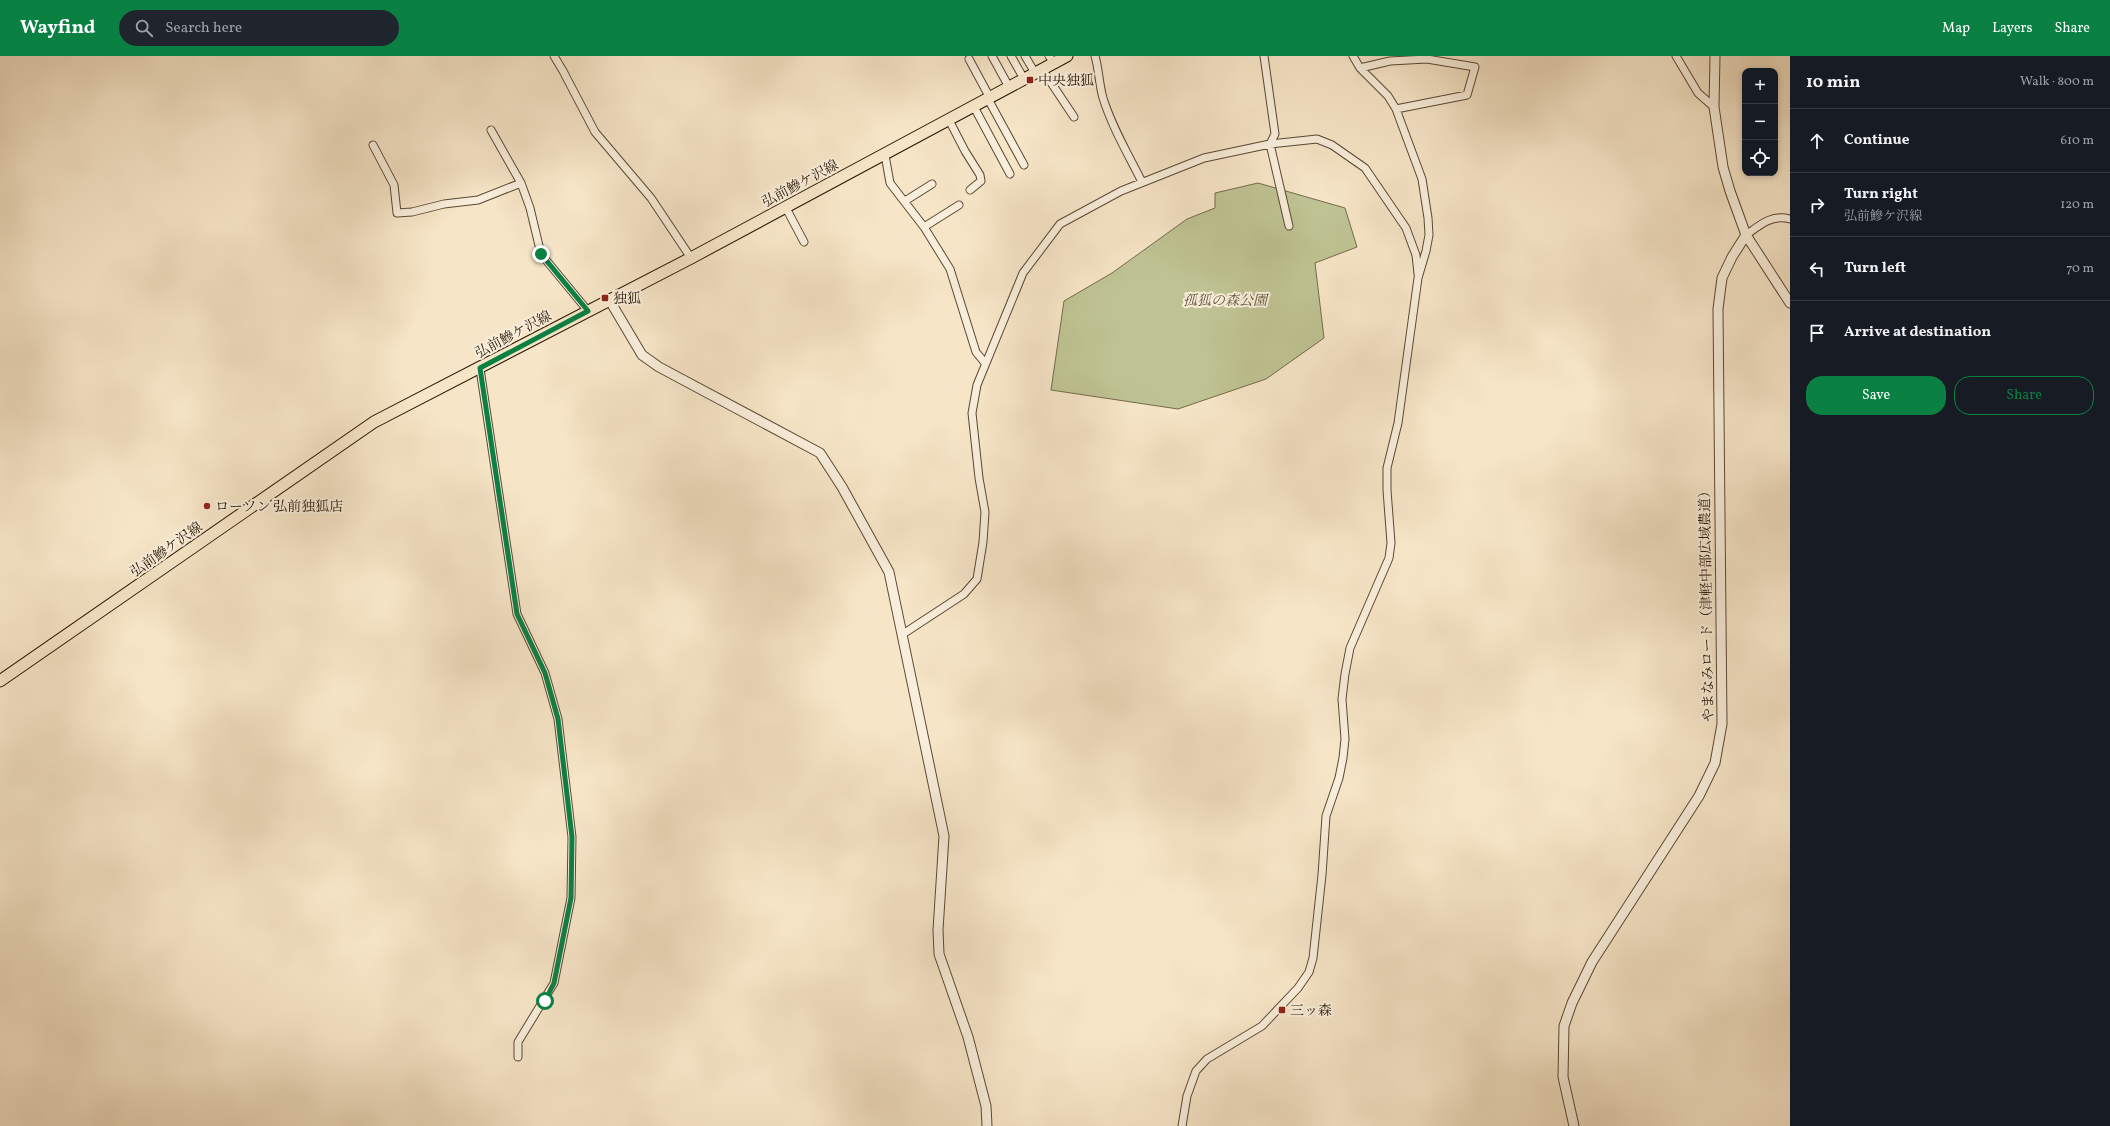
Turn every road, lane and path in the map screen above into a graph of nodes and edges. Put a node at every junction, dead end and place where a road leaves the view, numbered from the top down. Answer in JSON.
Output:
{"nodes":[{"id":1,"x":554,"y":56,"type":"edge"},
{"id":2,"x":992,"y":56,"type":"edge"},
{"id":3,"x":1011,"y":56,"type":"edge"},
{"id":4,"x":1025,"y":56,"type":"edge"},
{"id":5,"x":1067,"y":56,"type":"edge"},
{"id":6,"x":1095,"y":56,"type":"edge"},
{"id":7,"x":1264,"y":56,"type":"edge"},
{"id":8,"x":1353,"y":56,"type":"edge"},
{"id":9,"x":1676,"y":56,"type":"edge"},
{"id":10,"x":1715,"y":56,"type":"edge"},
{"id":11,"x":969,"y":59,"type":"dead end"},
{"id":12,"x":1052,"y":59,"type":"edge"},
{"id":13,"x":1360,"y":68,"type":"junction"},
{"id":14,"x":1039,"y":71,"type":"junction"},
{"id":15,"x":1024,"y":79,"type":"junction"},
{"id":16,"x":1009,"y":87,"type":"junction"},
{"id":17,"x":989,"y":98,"type":"junction"},
{"id":18,"x":974,"y":107,"type":"junction"},
{"id":19,"x":1714,"y":107,"type":"junction"},
{"id":20,"x":1396,"y":109,"type":"junction"},
{"id":21,"x":1074,"y":118,"type":"dead end"},
{"id":22,"x":949,"y":120,"type":"junction"},
{"id":23,"x":491,"y":130,"type":"dead end"},
{"id":24,"x":1270,"y":144,"type":"junction"},
{"id":25,"x":373,"y":145,"type":"dead end"},
{"id":26,"x":885,"y":155,"type":"junction"},
{"id":27,"x":1024,"y":165,"type":"dead end"},
{"id":28,"x":1010,"y":174,"type":"dead end"},
{"id":29,"x":1142,"y":182,"type":"junction"},
{"id":30,"x":521,"y":183,"type":"junction"},
{"id":31,"x":932,"y":184,"type":"dead end"},
{"id":32,"x":970,"y":190,"type":"dead end"},
{"id":33,"x":905,"y":201,"type":"junction"},
{"id":34,"x":959,"y":205,"type":"dead end"},
{"id":35,"x":786,"y":208,"type":"junction"},
{"id":36,"x":1790,"y":218,"type":"edge"},
{"id":37,"x":1289,"y":226,"type":"dead end"},
{"id":38,"x":924,"y":227,"type":"junction"},
{"id":39,"x":1746,"y":235,"type":"junction"},
{"id":40,"x":804,"y":242,"type":"dead end"},
{"id":41,"x":691,"y":258,"type":"junction"},
{"id":42,"x":1418,"y":278,"type":"junction"},
{"id":43,"x":610,"y":301,"type":"junction"},
{"id":44,"x":1790,"y":303,"type":"edge"},
{"id":45,"x":588,"y":311,"type":"junction"},
{"id":46,"x":985,"y":363,"type":"junction"},
{"id":47,"x":480,"y":368,"type":"junction"},
{"id":48,"x":903,"y":634,"type":"junction"},
{"id":49,"x":0,"y":681,"type":"edge"},
{"id":50,"x":518,"y":1057,"type":"dead end"},
{"id":51,"x":986,"y":1126,"type":"edge"},
{"id":52,"x":1182,"y":1126,"type":"edge"},
{"id":53,"x":1574,"y":1126,"type":"edge"}],
"edges":[{"from":1,"to":41,"type":"street"},
{"from":2,"to":16,"type":"street"},
{"from":3,"to":15,"type":"street"},
{"from":4,"to":14,"type":"street"},
{"from":5,"to":12,"type":"main road","name":"弘前鰺ケ沢線"},
{"from":6,"to":29,"type":"street"},
{"from":7,"to":24,"type":"street"},
{"from":8,"to":13,"type":"street"},
{"from":9,"to":19,"type":"street"},
{"from":10,"to":19,"type":"street"},
{"from":11,"to":17,"type":"street"},
{"from":12,"to":14,"type":"main road","name":"弘前鰺ケ沢線"},
{"from":13,"to":20,"type":"street"},
{"from":13,"to":20,"type":"street"},
{"from":14,"to":15,"type":"main road","name":"弘前鰺ケ沢線"},
{"from":14,"to":21,"type":"street"},
{"from":15,"to":16,"type":"main road","name":"弘前鰺ケ沢線"},
{"from":16,"to":17,"type":"main road","name":"弘前鰺ケ沢線"},
{"from":17,"to":18,"type":"main road","name":"弘前鰺ケ沢線"},
{"from":17,"to":27,"type":"street"},
{"from":18,"to":22,"type":"main road","name":"弘前鰺ケ沢線"},
{"from":18,"to":28,"type":"street"},
{"from":19,"to":39,"type":"street"},
{"from":20,"to":42,"type":"street"},
{"from":22,"to":26,"type":"main road","name":"弘前鰺ケ沢線"},
{"from":22,"to":32,"type":"street"},
{"from":23,"to":30,"type":"street"},
{"from":24,"to":29,"type":"street"},
{"from":24,"to":37,"type":"street"},
{"from":24,"to":42,"type":"street"},
{"from":25,"to":30,"type":"street"},
{"from":26,"to":33,"type":"street"},
{"from":26,"to":35,"type":"main road","name":"弘前鰺ケ沢線"},
{"from":29,"to":46,"type":"street"},
{"from":30,"to":45,"type":"street"},
{"from":31,"to":33,"type":"street"},
{"from":33,"to":38,"type":"street"},
{"from":34,"to":38,"type":"street"},
{"from":35,"to":40,"type":"street"},
{"from":35,"to":41,"type":"main road","name":"弘前鰺ケ沢線"},
{"from":36,"to":39,"type":"street"},
{"from":38,"to":46,"type":"street"},
{"from":39,"to":44,"type":"street"},
{"from":39,"to":53,"type":"street","name":"やまなみロード（津軽中部広域農道）"},
{"from":41,"to":43,"type":"main road","name":"弘前鰺ケ沢線"},
{"from":42,"to":52,"type":"street"},
{"from":43,"to":45,"type":"main road","name":"弘前鰺ケ沢線"},
{"from":43,"to":48,"type":"street"},
{"from":45,"to":47,"type":"main road","name":"弘前鰺ケ沢線"},
{"from":46,"to":48,"type":"street"},
{"from":47,"to":49,"type":"main road","name":"弘前鰺ケ沢線"},
{"from":47,"to":50,"type":"street"},
{"from":48,"to":51,"type":"street"}]}
